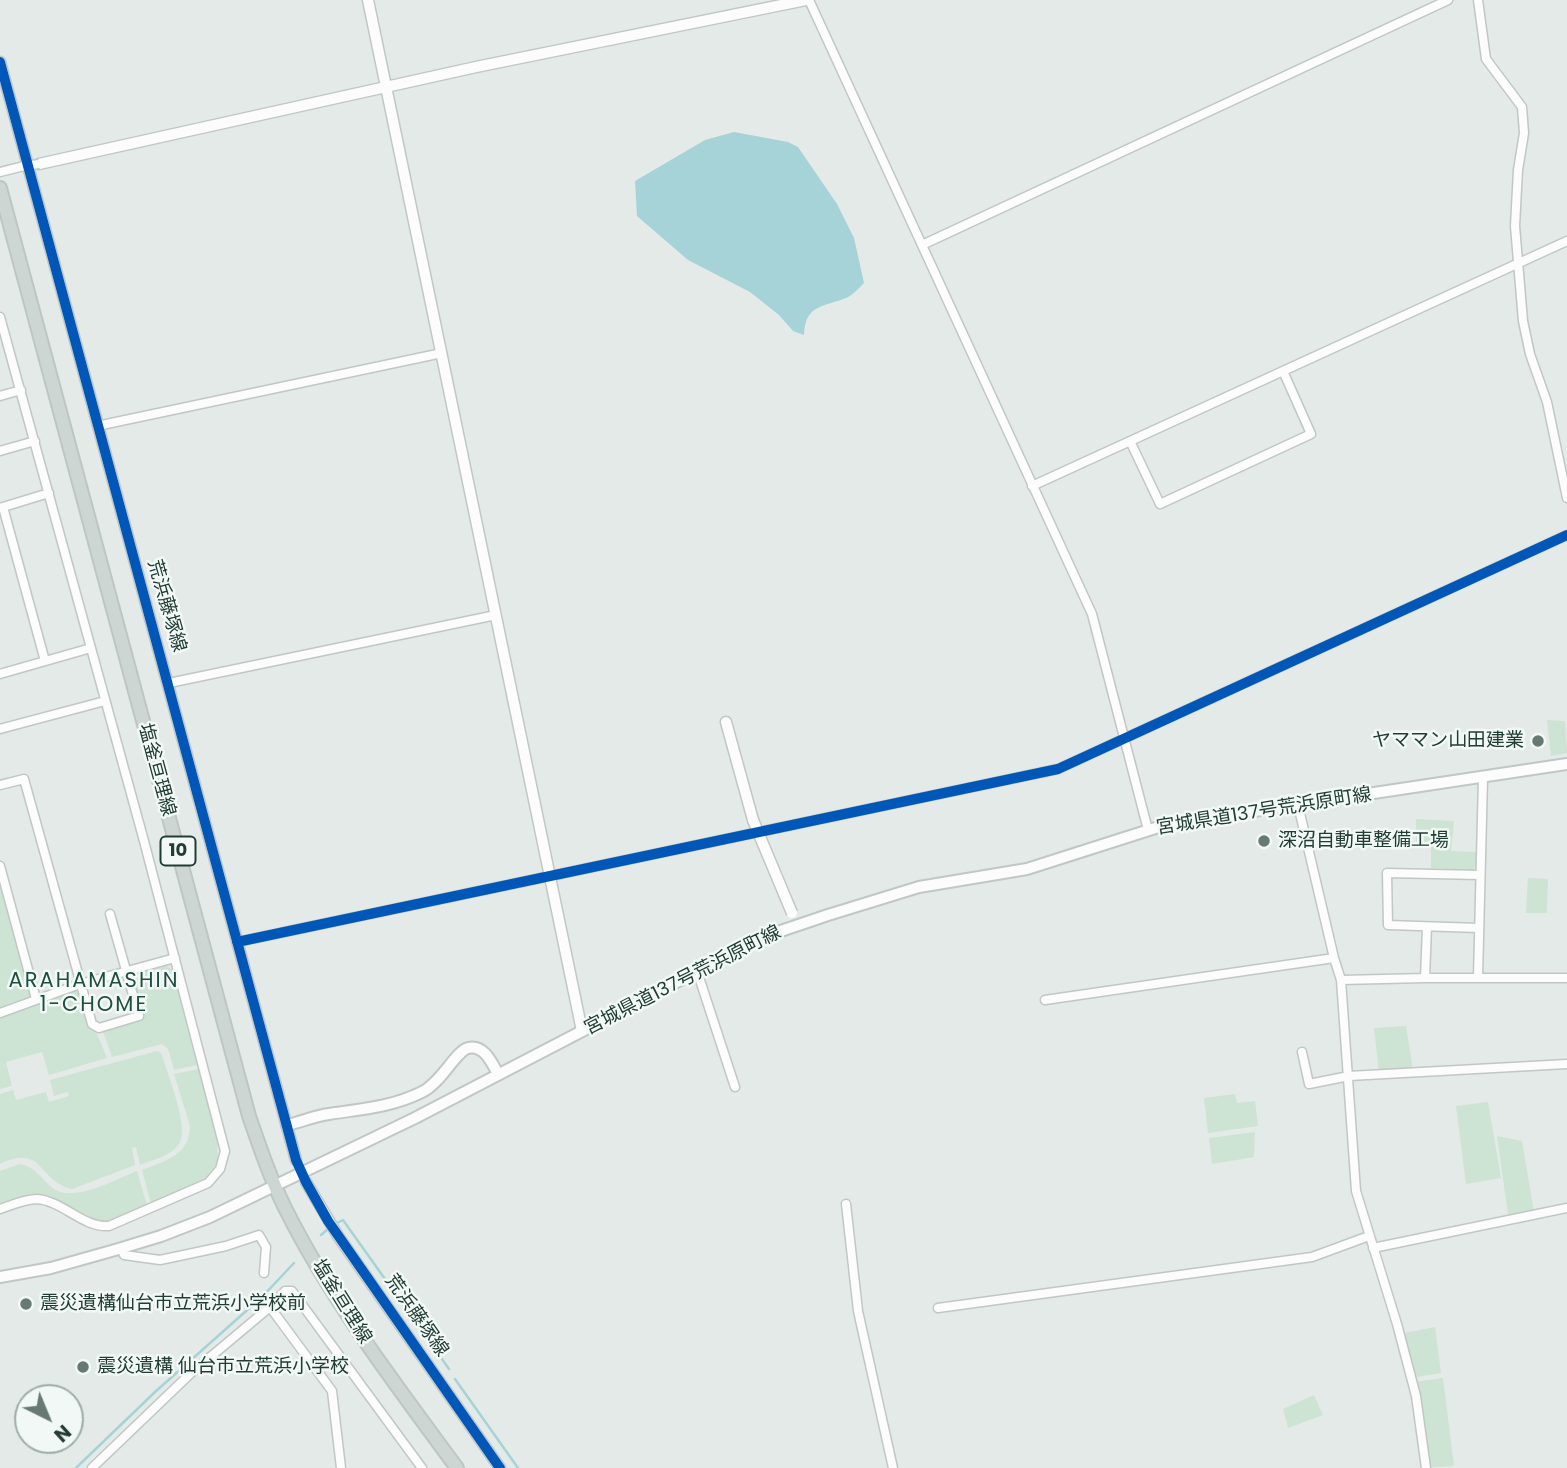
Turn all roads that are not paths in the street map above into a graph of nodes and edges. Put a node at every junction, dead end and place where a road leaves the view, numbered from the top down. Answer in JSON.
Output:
{"nodes":[{"id":1,"x":368,"y":0,"type":"edge"},
{"id":2,"x":807,"y":0,"type":"edge"},
{"id":3,"x":1448,"y":0,"type":"edge"},
{"id":4,"x":1478,"y":0,"type":"edge"},
{"id":5,"x":0,"y":62,"type":"edge"},
{"id":6,"x":388,"y":89,"type":"junction"},
{"id":7,"x":39,"y":164,"type":"joint"},
{"id":8,"x":0,"y":172,"type":"edge"},
{"id":9,"x":0,"y":188,"type":"edge"},
{"id":10,"x":1567,"y":241,"type":"edge"},
{"id":11,"x":922,"y":245,"type":"junction"},
{"id":12,"x":1517,"y":264,"type":"junction"},
{"id":13,"x":0,"y":317,"type":"edge"},
{"id":14,"x":442,"y":353,"type":"junction"},
{"id":15,"x":1283,"y":371,"type":"junction"},
{"id":16,"x":21,"y":390,"type":"junction"},
{"id":17,"x":0,"y":396,"type":"edge"},
{"id":18,"x":97,"y":426,"type":"junction"},
{"id":19,"x":35,"y":441,"type":"junction"},
{"id":20,"x":1130,"y":442,"type":"junction"},
{"id":21,"x":0,"y":451,"type":"edge"},
{"id":22,"x":1032,"y":486,"type":"junction"},
{"id":23,"x":49,"y":494,"type":"junction"},
{"id":24,"x":1567,"y":498,"type":"edge"},
{"id":25,"x":1,"y":508,"type":"edge"},
{"id":26,"x":1567,"y":535,"type":"edge"},
{"id":27,"x":496,"y":615,"type":"junction"},
{"id":28,"x":91,"y":648,"type":"junction"},
{"id":29,"x":45,"y":661,"type":"junction"},
{"id":30,"x":0,"y":674,"type":"edge"},
{"id":31,"x":169,"y":683,"type":"junction"},
{"id":32,"x":105,"y":701,"type":"junction"},
{"id":33,"x":726,"y":722,"type":"dead end"},
{"id":34,"x":0,"y":729,"type":"edge"},
{"id":35,"x":1126,"y":740,"type":"junction"},
{"id":36,"x":1567,"y":764,"type":"edge"},
{"id":37,"x":1483,"y":778,"type":"junction"},
{"id":38,"x":0,"y":785,"type":"edge"},
{"id":39,"x":1298,"y":805,"type":"junction"},
{"id":40,"x":1148,"y":830,"type":"junction"},
{"id":41,"x":1,"y":872,"type":"edge"},
{"id":42,"x":1480,"y":875,"type":"junction"},
{"id":43,"x":550,"y":876,"type":"junction"},
{"id":44,"x":110,"y":914,"type":"dead end"},
{"id":45,"x":797,"y":925,"type":"junction"},
{"id":46,"x":1427,"y":927,"type":"junction"},
{"id":47,"x":1479,"y":928,"type":"junction"},
{"id":48,"x":237,"y":942,"type":"junction"},
{"id":49,"x":175,"y":958,"type":"junction"},
{"id":50,"x":1334,"y":958,"type":"junction"},
{"id":51,"x":697,"y":971,"type":"junction"},
{"id":52,"x":127,"y":972,"type":"junction"},
{"id":53,"x":1478,"y":977,"type":"junction"},
{"id":54,"x":1425,"y":978,"type":"junction"},
{"id":55,"x":1567,"y":978,"type":"edge"},
{"id":56,"x":1341,"y":981,"type":"junction"},
{"id":57,"x":80,"y":984,"type":"junction"},
{"id":58,"x":36,"y":999,"type":"junction"},
{"id":59,"x":1045,"y":1000,"type":"dead end"},
{"id":60,"x":0,"y":1013,"type":"edge"},
{"id":61,"x":582,"y":1031,"type":"junction"},
{"id":62,"x":1302,"y":1052,"type":"dead end"},
{"id":63,"x":1567,"y":1063,"type":"edge"},
{"id":64,"x":498,"y":1074,"type":"junction"},
{"id":65,"x":1349,"y":1076,"type":"junction"},
{"id":66,"x":735,"y":1087,"type":"dead end"},
{"id":67,"x":287,"y":1125,"type":"junction"},
{"id":68,"x":296,"y":1160,"type":"dead end"},
{"id":69,"x":306,"y":1182,"type":"dead end"},
{"id":70,"x":275,"y":1187,"type":"junction"},
{"id":71,"x":846,"y":1204,"type":"dead end"},
{"id":72,"x":1567,"y":1208,"type":"edge"},
{"id":73,"x":0,"y":1209,"type":"edge"},
{"id":74,"x":1369,"y":1236,"type":"junction"},
{"id":75,"x":121,"y":1248,"type":"junction"},
{"id":76,"x":1373,"y":1248,"type":"junction"},
{"id":77,"x":264,"y":1273,"type":"dead end"},
{"id":78,"x":0,"y":1277,"type":"edge"},
{"id":79,"x":270,"y":1307,"type":"junction"},
{"id":80,"x":938,"y":1308,"type":"dead end"},
{"id":81,"x":92,"y":1468,"type":"edge"},
{"id":82,"x":341,"y":1468,"type":"edge"},
{"id":83,"x":422,"y":1468,"type":"edge"},
{"id":84,"x":457,"y":1468,"type":"edge"},
{"id":85,"x":500,"y":1468,"type":"edge"},
{"id":86,"x":893,"y":1468,"type":"edge"},
{"id":87,"x":1426,"y":1468,"type":"edge"}],
"edges":[{"from":1,"to":6,"type":"street"},
{"from":2,"to":6,"type":"street"},
{"from":2,"to":11,"type":"street"},
{"from":3,"to":11,"type":"street"},
{"from":4,"to":12,"type":"street"},
{"from":5,"to":18,"type":"street","name":"荒浜藤塚線"},
{"from":6,"to":7,"type":"street"},
{"from":6,"to":14,"type":"street"},
{"from":7,"to":8,"type":"street","bridge":true},
{"from":9,"to":70,"type":"main road","name":"塩釜亘理線","number":"10"},
{"from":10,"to":12,"type":"street"},
{"from":11,"to":22,"type":"street"},
{"from":12,"to":15,"type":"street"},
{"from":12,"to":24,"type":"street"},
{"from":13,"to":16,"type":"street"},
{"from":14,"to":18,"type":"street"},
{"from":14,"to":27,"type":"street"},
{"from":15,"to":20,"type":"street"},
{"from":15,"to":20,"type":"street"},
{"from":16,"to":17,"type":"street"},
{"from":16,"to":19,"type":"street"},
{"from":18,"to":31,"type":"street","name":"荒浜藤塚線"},
{"from":19,"to":21,"type":"street"},
{"from":19,"to":23,"type":"street"},
{"from":20,"to":22,"type":"street"},
{"from":22,"to":35,"type":"street"},
{"from":23,"to":25,"type":"street"},
{"from":23,"to":28,"type":"street"},
{"from":25,"to":29,"type":"street"},
{"from":26,"to":35,"type":"street"},
{"from":27,"to":31,"type":"street"},
{"from":27,"to":43,"type":"street"},
{"from":28,"to":29,"type":"street"},
{"from":28,"to":32,"type":"street"},
{"from":29,"to":30,"type":"street"},
{"from":31,"to":48,"type":"street","name":"荒浜藤塚線"},
{"from":32,"to":34,"type":"street"},
{"from":32,"to":49,"type":"street"},
{"from":33,"to":45,"type":"street","bridge":true},
{"from":35,"to":40,"type":"street"},
{"from":35,"to":43,"type":"street"},
{"from":36,"to":37,"type":"main road","name":"宮城県道137号荒浜原町線"},
{"from":37,"to":39,"type":"main road","name":"宮城県道137号荒浜原町線"},
{"from":37,"to":42,"type":"street"},
{"from":38,"to":57,"type":"street"},
{"from":39,"to":40,"type":"main road","name":"宮城県道137号荒浜原町線"},
{"from":39,"to":50,"type":"street"},
{"from":40,"to":45,"type":"main road","name":"宮城県道137号荒浜原町線"},
{"from":41,"to":58,"type":"street"},
{"from":42,"to":46,"type":"street"},
{"from":42,"to":47,"type":"street"},
{"from":43,"to":48,"type":"street"},
{"from":43,"to":61,"type":"street"},
{"from":44,"to":52,"type":"street"},
{"from":45,"to":51,"type":"main road","name":"宮城県道137号荒浜原町線"},
{"from":46,"to":47,"type":"street"},
{"from":46,"to":54,"type":"street"},
{"from":47,"to":53,"type":"street"},
{"from":48,"to":67,"type":"street","name":"荒浜藤塚線"},
{"from":49,"to":52,"type":"street"},
{"from":49,"to":73,"type":"street"},
{"from":50,"to":56,"type":"street"},
{"from":50,"to":59,"type":"street"},
{"from":51,"to":61,"type":"main road","name":"宮城県道137号荒浜原町線"},
{"from":51,"to":66,"type":"street"},
{"from":52,"to":57,"type":"street"},
{"from":52,"to":57,"type":"street"},
{"from":53,"to":54,"type":"street"},
{"from":53,"to":55,"type":"street"},
{"from":54,"to":56,"type":"street"},
{"from":56,"to":65,"type":"street"},
{"from":57,"to":58,"type":"street"},
{"from":58,"to":60,"type":"street"},
{"from":61,"to":64,"type":"main road","name":"宮城県道137号荒浜原町線"},
{"from":62,"to":65,"type":"street"},
{"from":63,"to":65,"type":"street"},
{"from":64,"to":67,"type":"main road"},
{"from":64,"to":70,"type":"main road","name":"宮城県道137号荒浜原町線"},
{"from":65,"to":74,"type":"street"},
{"from":67,"to":68,"type":"street","name":"荒浜藤塚線"},
{"from":69,"to":85,"type":"street","name":"荒浜藤塚線"},
{"from":70,"to":75,"type":"main road","name":"宮城県道137号荒浜原町線"},
{"from":70,"to":84,"type":"main road","name":"塩釜亘理線","number":"10"},
{"from":71,"to":86,"type":"street"},
{"from":72,"to":76,"type":"street"},
{"from":74,"to":76,"type":"street"},
{"from":74,"to":80,"type":"street"},
{"from":75,"to":77,"type":"street"},
{"from":75,"to":78,"type":"main road","name":"宮城県道137号荒浜原町線"},
{"from":76,"to":87,"type":"street"},
{"from":79,"to":81,"type":"street"},
{"from":79,"to":82,"type":"street"},
{"from":79,"to":83,"type":"street"}]}
